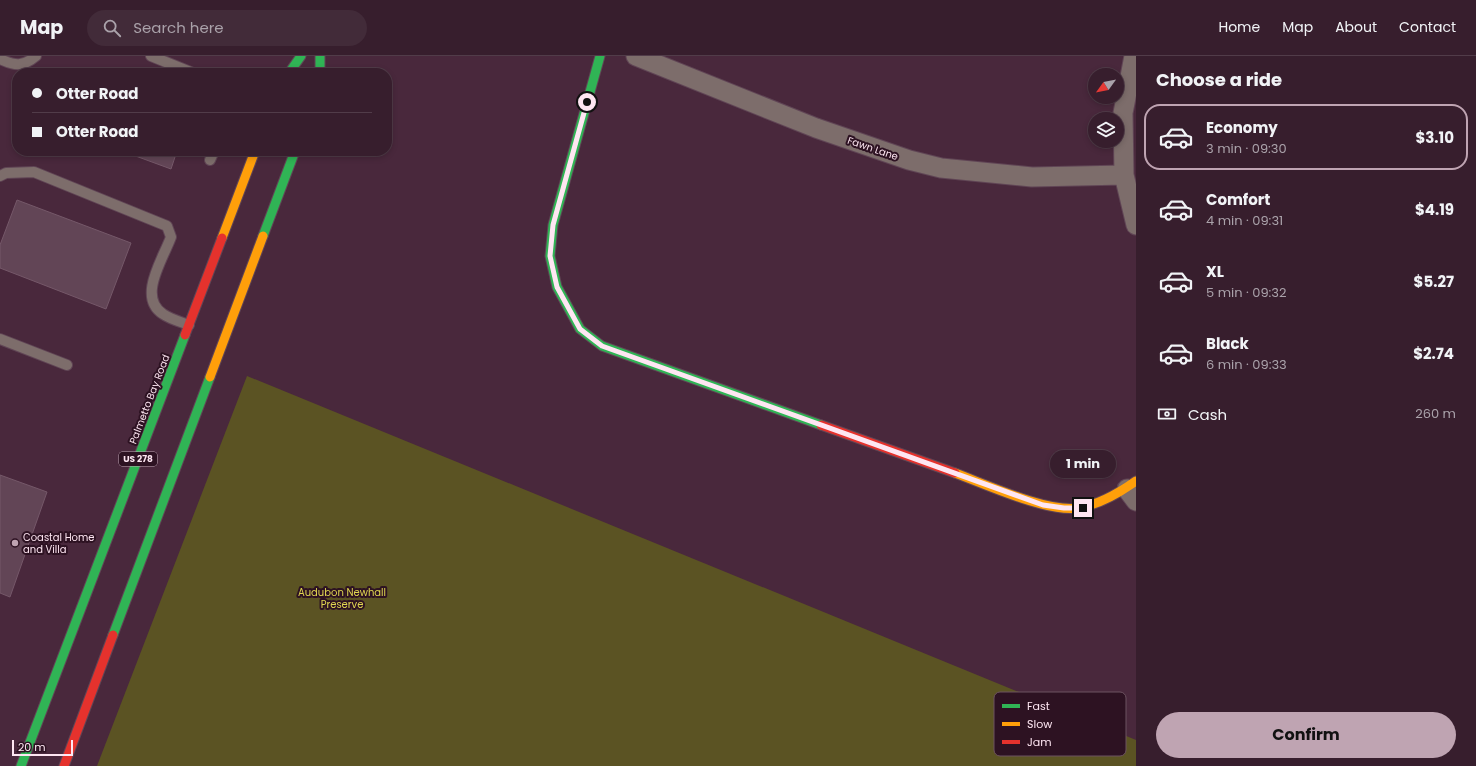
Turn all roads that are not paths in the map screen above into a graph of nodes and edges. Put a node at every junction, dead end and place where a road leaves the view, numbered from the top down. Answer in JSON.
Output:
{"nodes":[{"id":1,"x":36,"y":56,"type":"edge"},
{"id":2,"x":151,"y":56,"type":"edge"},
{"id":3,"x":301,"y":56,"type":"edge"},
{"id":4,"x":320,"y":56,"type":"edge"},
{"id":5,"x":600,"y":56,"type":"edge"},
{"id":6,"x":636,"y":56,"type":"edge"},
{"id":7,"x":1134,"y":56,"type":"edge"},
{"id":8,"x":0,"y":59,"type":"edge"},
{"id":9,"x":181,"y":68,"type":"edge"},
{"id":10,"x":293,"y":68,"type":"edge"},
{"id":11,"x":320,"y":68,"type":"edge"},
{"id":12,"x":253,"y":156,"type":"edge"},
{"id":13,"x":293,"y":156,"type":"edge"},
{"id":14,"x":1124,"y":175,"type":"junction"},
{"id":15,"x":0,"y":176,"type":"edge"},
{"id":16,"x":1136,"y":225,"type":"edge"},
{"id":17,"x":189,"y":325,"type":"junction"},
{"id":18,"x":0,"y":339,"type":"edge"},
{"id":19,"x":67,"y":365,"type":"dead end"},
{"id":20,"x":1133,"y":490,"type":"edge"},
{"id":21,"x":21,"y":766,"type":"edge"},
{"id":22,"x":64,"y":766,"type":"edge"}],
"edges":[{"from":1,"to":8,"type":"lane"},
{"from":2,"to":9,"type":"lane"},
{"from":3,"to":10,"type":"main road"},
{"from":4,"to":11,"type":"main road"},
{"from":5,"to":20,"type":"main road"},
{"from":6,"to":14,"type":"street","name":"Fawn Lane"},
{"from":7,"to":14,"type":"street"},
{"from":12,"to":17,"type":"main road","name":"Palmetto Bay Road","number":"US 278"},
{"from":13,"to":22,"type":"main road"},
{"from":14,"to":16,"type":"street"},
{"from":15,"to":17,"type":"lane"},
{"from":17,"to":21,"type":"main road","name":"Palmetto Bay Road","number":"US 278"},
{"from":18,"to":19,"type":"lane"}]}
